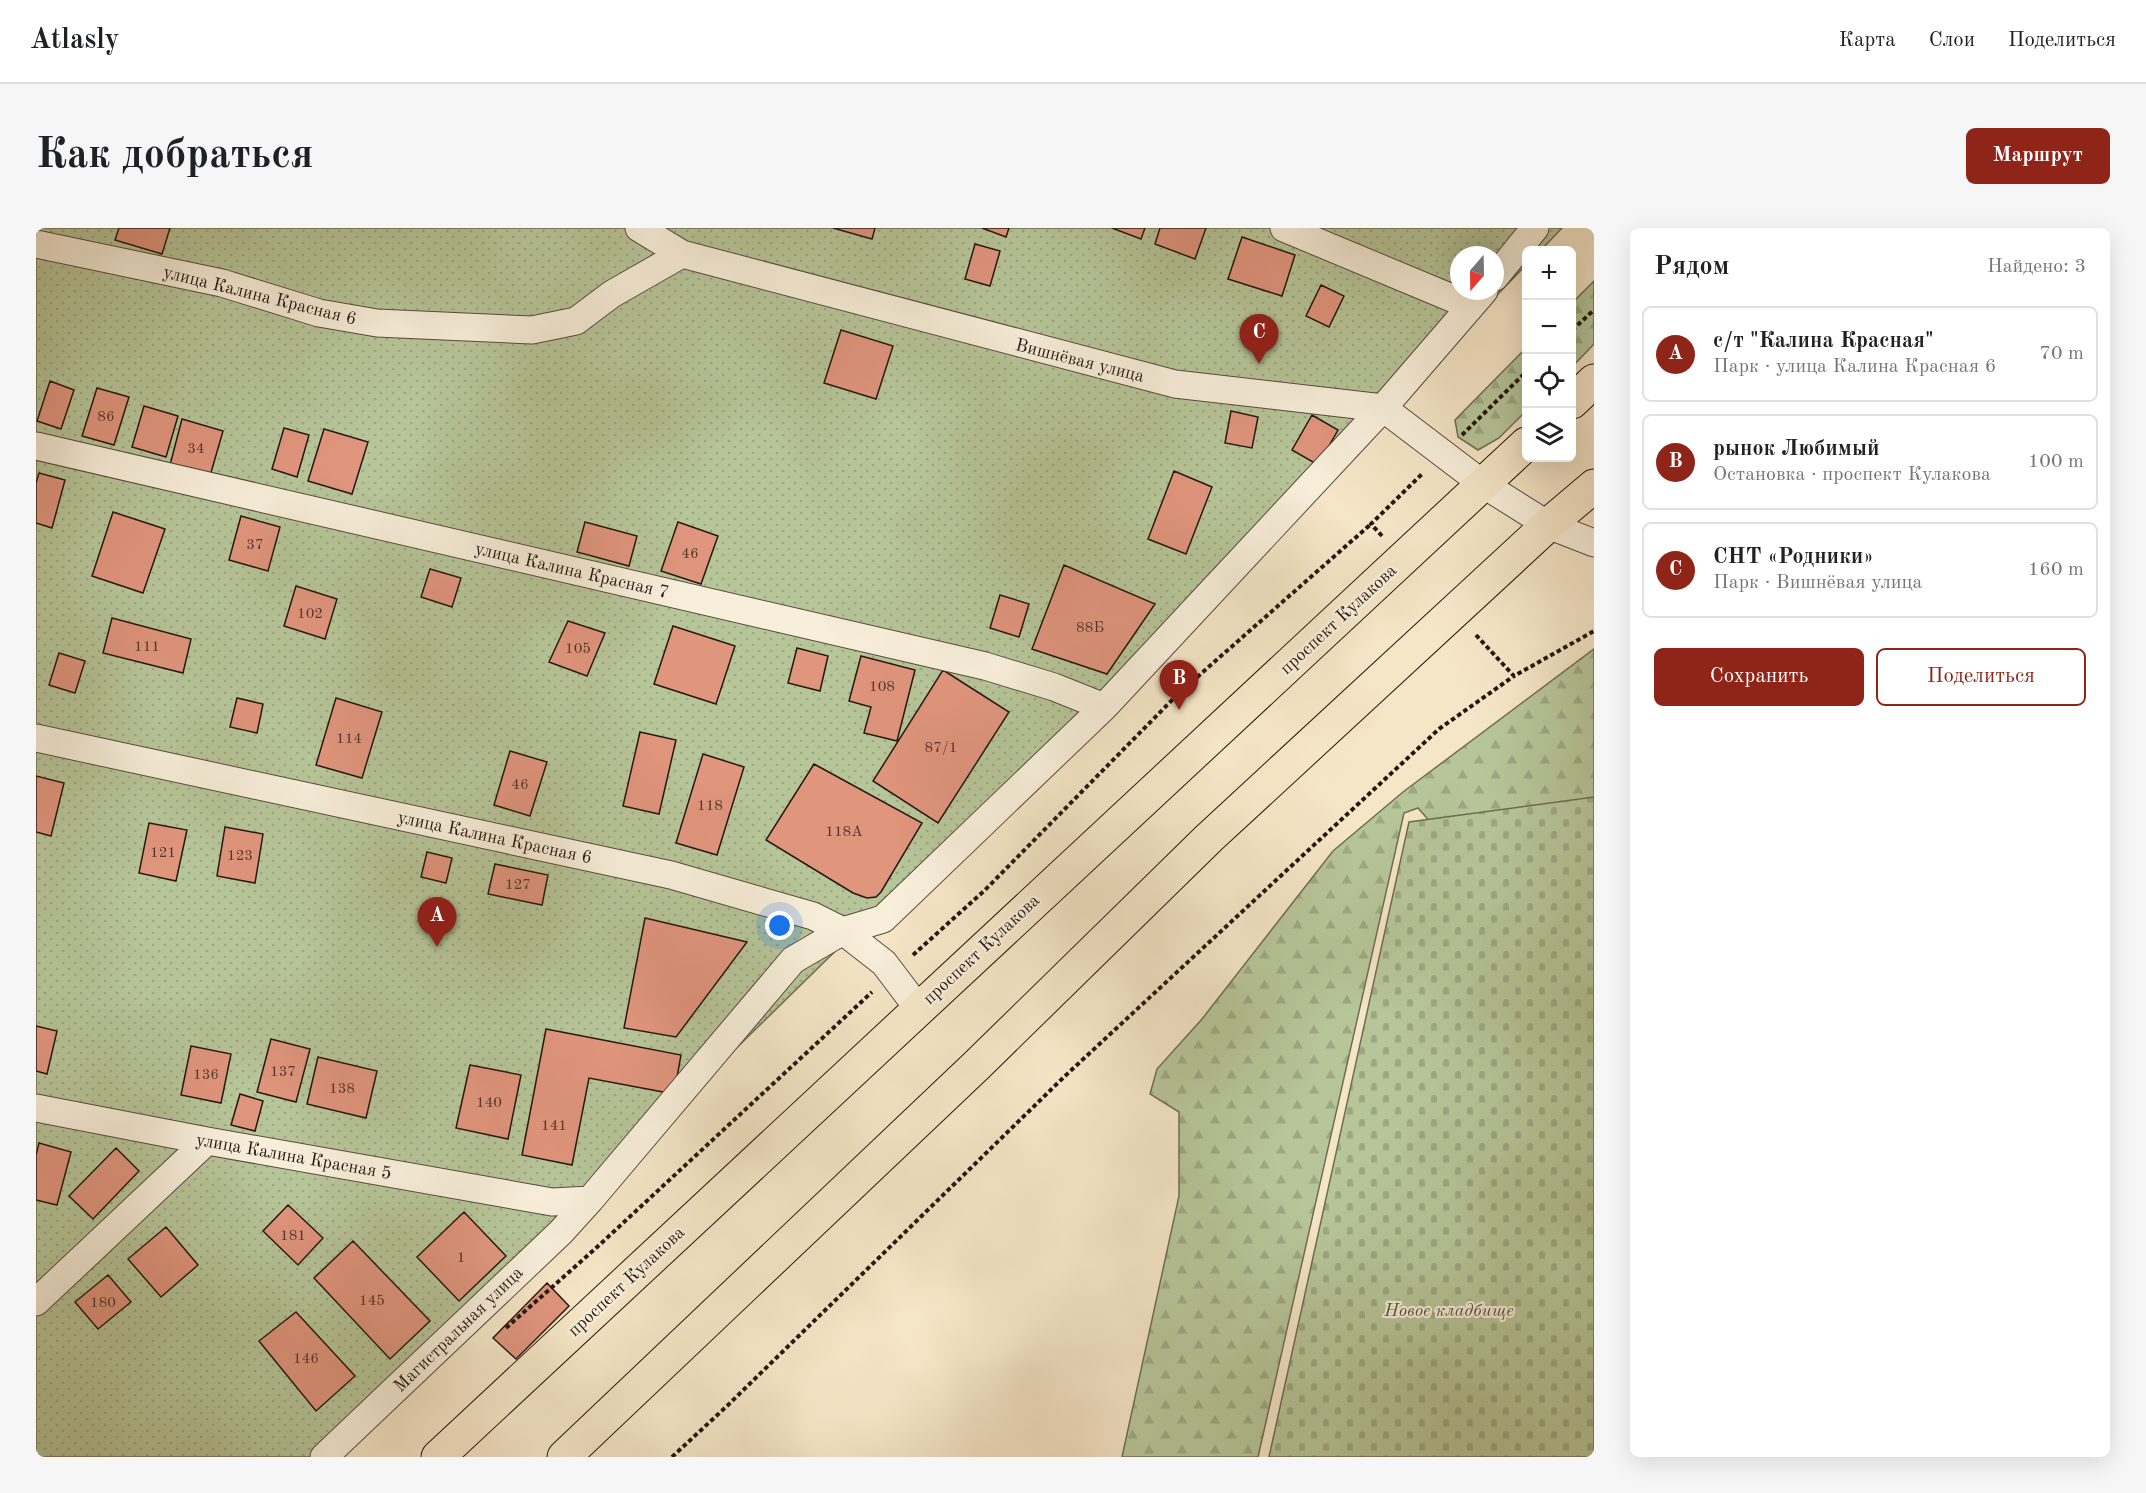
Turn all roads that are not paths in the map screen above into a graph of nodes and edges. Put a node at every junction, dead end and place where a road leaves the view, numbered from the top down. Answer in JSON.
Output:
{"nodes":[{"id":1,"x":639,"y":228,"type":"edge"},
{"id":2,"x":1284,"y":228,"type":"edge"},
{"id":3,"x":1535,"y":228,"type":"edge"},
{"id":4,"x":36,"y":244,"type":"edge"},
{"id":5,"x":682,"y":254,"type":"junction"},
{"id":6,"x":1504,"y":266,"type":"edge"},
{"id":7,"x":1450,"y":289,"type":"edge"},
{"id":8,"x":1477,"y":300,"type":"edge"},
{"id":9,"x":1594,"y":381,"type":"edge"},
{"id":10,"x":1576,"y":398,"type":"edge"},
{"id":11,"x":1383,"y":408,"type":"junction"},
{"id":12,"x":36,"y":446,"type":"edge"},
{"id":13,"x":1522,"y":449,"type":"edge"},
{"id":14,"x":1483,"y":484,"type":"junction"},
{"id":15,"x":1594,"y":486,"type":"edge"},
{"id":16,"x":1548,"y":525,"type":"junction"},
{"id":17,"x":1594,"y":543,"type":"edge"},
{"id":18,"x":1104,"y":706,"type":"junction"},
{"id":19,"x":36,"y":738,"type":"edge"},
{"id":20,"x":843,"y":931,"type":"junction"},
{"id":21,"x":918,"y":1008,"type":"junction"},
{"id":22,"x":36,"y":1108,"type":"edge"},
{"id":23,"x":207,"y":1141,"type":"junction"},
{"id":24,"x":590,"y":1200,"type":"junction"},
{"id":25,"x":36,"y":1302,"type":"edge"},
{"id":26,"x":324,"y":1457,"type":"edge"},
{"id":27,"x":438,"y":1457,"type":"edge"},
{"id":28,"x":564,"y":1457,"type":"edge"}],
"edges":[{"from":1,"to":5,"type":"street","name":"Вишнёвая улица"},
{"from":2,"to":7,"type":"street"},
{"from":3,"to":6,"type":"street"},
{"from":4,"to":5,"type":"street","name":"улица Калина Красная 6"},
{"from":5,"to":11,"type":"street","name":"Вишнёвая улица"},
{"from":8,"to":11,"type":"street"},
{"from":9,"to":10,"type":"main road"},
{"from":11,"to":14,"type":"street"},
{"from":11,"to":18,"type":"street","name":"Магистральная улица"},
{"from":12,"to":18,"type":"street","name":"улица Калина Красная 7"},
{"from":13,"to":14,"type":"main road","name":"проспект Кулакова"},
{"from":14,"to":16,"type":"street"},
{"from":14,"to":21,"type":"main road","name":"проспект Кулакова"},
{"from":15,"to":16,"type":"main road"},
{"from":16,"to":17,"type":"street"},
{"from":16,"to":28,"type":"main road"},
{"from":18,"to":20,"type":"street","name":"Магистральная улица"},
{"from":19,"to":20,"type":"street","name":"улица Калина Красная 6"},
{"from":20,"to":21,"type":"street","name":"улица Калина Красная 6"},
{"from":20,"to":24,"type":"street","name":"Магистральная улица"},
{"from":21,"to":27,"type":"main road","name":"проспект Кулакова"},
{"from":22,"to":23,"type":"street","name":"улица Калина Красная 5"},
{"from":23,"to":24,"type":"street","name":"улица Калина Красная 5"},
{"from":23,"to":25,"type":"street"},
{"from":24,"to":26,"type":"street","name":"Магистральная улица"}]}
